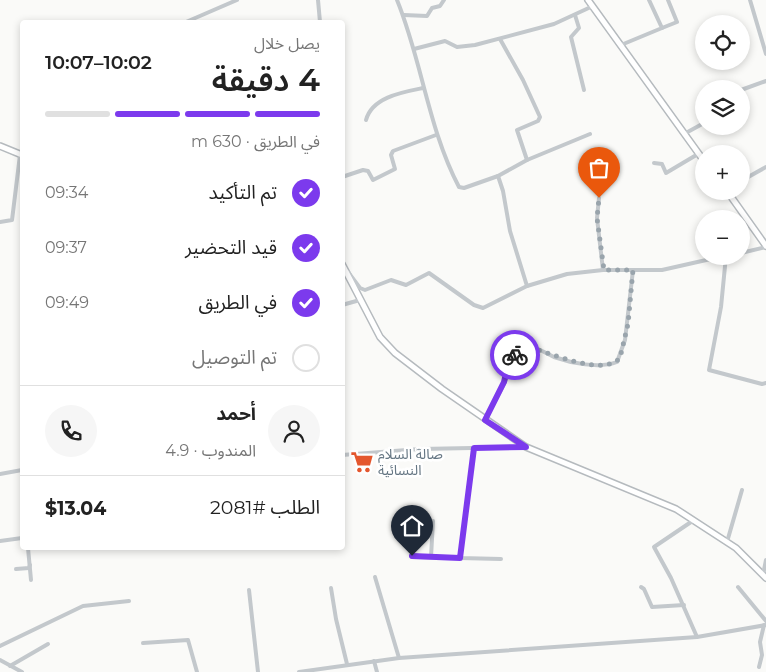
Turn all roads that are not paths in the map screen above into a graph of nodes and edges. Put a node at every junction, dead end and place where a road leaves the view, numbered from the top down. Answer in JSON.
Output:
{"nodes":[{"id":1,"x":237,"y":0,"type":"edge"},
{"id":2,"x":318,"y":0,"type":"edge"},
{"id":3,"x":397,"y":0,"type":"edge"},
{"id":4,"x":444,"y":0,"type":"edge"},
{"id":5,"x":588,"y":0,"type":"edge"},
{"id":6,"x":649,"y":0,"type":"edge"},
{"id":7,"x":668,"y":0,"type":"edge"},
{"id":8,"x":750,"y":0,"type":"edge"},
{"id":9,"x":593,"y":6,"type":"junction"},
{"id":10,"x":576,"y":15,"type":"junction"},
{"id":11,"x":404,"y":16,"type":"junction"},
{"id":12,"x":191,"y":20,"type":"edge"},
{"id":13,"x":320,"y":20,"type":"edge"},
{"id":14,"x":662,"y":28,"type":"junction"},
{"id":15,"x":500,"y":39,"type":"junction"},
{"id":16,"x":621,"y":45,"type":"junction"},
{"id":17,"x":414,"y":49,"type":"junction"},
{"id":18,"x":766,"y":54,"type":"edge"},
{"id":19,"x":766,"y":81,"type":"edge"},
{"id":20,"x":750,"y":87,"type":"edge"},
{"id":21,"x":423,"y":88,"type":"junction"},
{"id":22,"x":584,"y":90,"type":"dead end"},
{"id":23,"x":366,"y":120,"type":"dead end"},
{"id":24,"x":695,"y":128,"type":"edge"},
{"id":25,"x":590,"y":134,"type":"dead end"},
{"id":26,"x":684,"y":134,"type":"junction"},
{"id":27,"x":436,"y":135,"type":"junction"},
{"id":28,"x":0,"y":146,"type":"edge"},
{"id":29,"x":695,"y":150,"type":"edge"},
{"id":30,"x":20,"y":155,"type":"edge"},
{"id":31,"x":695,"y":156,"type":"edge"},
{"id":32,"x":527,"y":160,"type":"junction"},
{"id":33,"x":20,"y":162,"type":"edge"},
{"id":34,"x":654,"y":163,"type":"dead end"},
{"id":35,"x":766,"y":166,"type":"edge"},
{"id":36,"x":345,"y":176,"type":"edge"},
{"id":37,"x":498,"y":176,"type":"junction"},
{"id":38,"x":750,"y":176,"type":"edge"},
{"id":39,"x":599,"y":198,"type":"dead end"},
{"id":40,"x":733,"y":200,"type":"edge"},
{"id":41,"x":0,"y":222,"type":"edge"},
{"id":42,"x":766,"y":246,"type":"edge"},
{"id":43,"x":750,"y":250,"type":"edge"},
{"id":44,"x":695,"y":263,"type":"edge"},
{"id":45,"x":724,"y":265,"type":"edge"},
{"id":46,"x":604,"y":270,"type":"junction"},
{"id":47,"x":633,"y":270,"type":"junction"},
{"id":48,"x":346,"y":271,"type":"joint"},
{"id":49,"x":527,"y":286,"type":"junction"},
{"id":50,"x":360,"y":300,"type":"junction"},
{"id":51,"x":345,"y":304,"type":"edge"},
{"id":52,"x":766,"y":383,"type":"edge"},
{"id":53,"x":485,"y":420,"type":"junction"},
{"id":54,"x":526,"y":447,"type":"junction"},
{"id":55,"x":474,"y":448,"type":"junction"},
{"id":56,"x":345,"y":454,"type":"edge"},
{"id":57,"x":20,"y":470,"type":"edge"},
{"id":58,"x":0,"y":474,"type":"edge"},
{"id":59,"x":742,"y":490,"type":"dead end"},
{"id":60,"x":694,"y":520,"type":"junction"},
{"id":61,"x":433,"y":521,"type":"dead end"},
{"id":62,"x":20,"y":538,"type":"edge"},
{"id":63,"x":0,"y":541,"type":"edge"},
{"id":64,"x":727,"y":542,"type":"junction"},
{"id":65,"x":28,"y":550,"type":"edge"},
{"id":66,"x":412,"y":556,"type":"dead end"},
{"id":67,"x":431,"y":557,"type":"junction"},
{"id":68,"x":460,"y":558,"type":"junction"},
{"id":69,"x":501,"y":559,"type":"dead end"},
{"id":70,"x":766,"y":560,"type":"edge"},
{"id":71,"x":30,"y":565,"type":"junction"},
{"id":72,"x":16,"y":569,"type":"dead end"},
{"id":73,"x":375,"y":576,"type":"dead end"},
{"id":74,"x":764,"y":576,"type":"edge"},
{"id":75,"x":31,"y":580,"type":"dead end"},
{"id":76,"x":641,"y":587,"type":"dead end"},
{"id":77,"x":738,"y":587,"type":"dead end"},
{"id":78,"x":331,"y":588,"type":"dead end"},
{"id":79,"x":248,"y":590,"type":"dead end"},
{"id":80,"x":129,"y":600,"type":"dead end"},
{"id":81,"x":684,"y":605,"type":"junction"},
{"id":82,"x":765,"y":624,"type":"edge"},
{"id":83,"x":697,"y":637,"type":"junction"},
{"id":84,"x":143,"y":643,"type":"dead end"},
{"id":85,"x":48,"y":644,"type":"dead end"},
{"id":86,"x":0,"y":646,"type":"edge"},
{"id":87,"x":399,"y":658,"type":"junction"},
{"id":88,"x":0,"y":660,"type":"edge"},
{"id":89,"x":374,"y":661,"type":"junction"},
{"id":90,"x":347,"y":664,"type":"junction"},
{"id":91,"x":10,"y":666,"type":"junction"},
{"id":92,"x":760,"y":667,"type":"dead end"},
{"id":93,"x":22,"y":672,"type":"edge"},
{"id":94,"x":196,"y":672,"type":"edge"},
{"id":95,"x":258,"y":672,"type":"edge"},
{"id":96,"x":299,"y":672,"type":"edge"},
{"id":97,"x":377,"y":672,"type":"edge"}],
"edges":[{"from":1,"to":12,"type":"street"},
{"from":2,"to":13,"type":"street"},
{"from":3,"to":11,"type":"street"},
{"from":4,"to":11,"type":"street"},
{"from":5,"to":9,"type":"main road"},
{"from":6,"to":14,"type":"street"},
{"from":7,"to":14,"type":"street"},
{"from":8,"to":18,"type":"street"},
{"from":9,"to":10,"type":"street"},
{"from":9,"to":16,"type":"main road"},
{"from":10,"to":15,"type":"street"},
{"from":10,"to":22,"type":"street"},
{"from":11,"to":17,"type":"street"},
{"from":14,"to":16,"type":"street"},
{"from":15,"to":17,"type":"street"},
{"from":15,"to":32,"type":"street"},
{"from":16,"to":26,"type":"main road"},
{"from":17,"to":21,"type":"street"},
{"from":19,"to":20,"type":"street"},
{"from":21,"to":23,"type":"street"},
{"from":21,"to":27,"type":"street"},
{"from":24,"to":26,"type":"street"},
{"from":25,"to":32,"type":"street"},
{"from":26,"to":29,"type":"main road"},
{"from":27,"to":36,"type":"street"},
{"from":27,"to":37,"type":"street"},
{"from":28,"to":30,"type":"main road"},
{"from":31,"to":34,"type":"street"},
{"from":32,"to":37,"type":"street"},
{"from":33,"to":41,"type":"street"},
{"from":35,"to":38,"type":"street"},
{"from":37,"to":49,"type":"street"},
{"from":39,"to":46,"type":"street"},
{"from":40,"to":42,"type":"main road"},
{"from":42,"to":43,"type":"street"},
{"from":44,"to":47,"type":"street"},
{"from":45,"to":52,"type":"street"},
{"from":46,"to":47,"type":"street"},
{"from":46,"to":49,"type":"street"},
{"from":47,"to":53,"type":"street"},
{"from":48,"to":49,"type":"street"},
{"from":48,"to":50,"type":"main road"},
{"from":50,"to":51,"type":"street"},
{"from":50,"to":53,"type":"main road"},
{"from":53,"to":54,"type":"main road"},
{"from":54,"to":55,"type":"street"},
{"from":54,"to":60,"type":"main road"},
{"from":55,"to":56,"type":"street"},
{"from":55,"to":68,"type":"street"},
{"from":57,"to":58,"type":"street"},
{"from":59,"to":64,"type":"street"},
{"from":60,"to":64,"type":"main road"},
{"from":60,"to":81,"type":"street"},
{"from":61,"to":67,"type":"street"},
{"from":62,"to":63,"type":"street"},
{"from":64,"to":74,"type":"main road"},
{"from":65,"to":71,"type":"street"},
{"from":66,"to":67,"type":"street"},
{"from":67,"to":68,"type":"street"},
{"from":68,"to":69,"type":"street"},
{"from":70,"to":74,"type":"street"},
{"from":71,"to":72,"type":"street"},
{"from":71,"to":75,"type":"street"},
{"from":73,"to":87,"type":"street"},
{"from":76,"to":81,"type":"street"},
{"from":77,"to":82,"type":"street"},
{"from":78,"to":90,"type":"street"},
{"from":79,"to":95,"type":"street"},
{"from":80,"to":86,"type":"street"},
{"from":81,"to":83,"type":"street"},
{"from":82,"to":83,"type":"street"},
{"from":82,"to":92,"type":"street"},
{"from":83,"to":87,"type":"street"},
{"from":84,"to":94,"type":"street"},
{"from":85,"to":91,"type":"street"},
{"from":87,"to":89,"type":"street"},
{"from":88,"to":91,"type":"street"},
{"from":89,"to":90,"type":"street"},
{"from":89,"to":97,"type":"street"},
{"from":90,"to":96,"type":"street"},
{"from":91,"to":93,"type":"street"}]}
